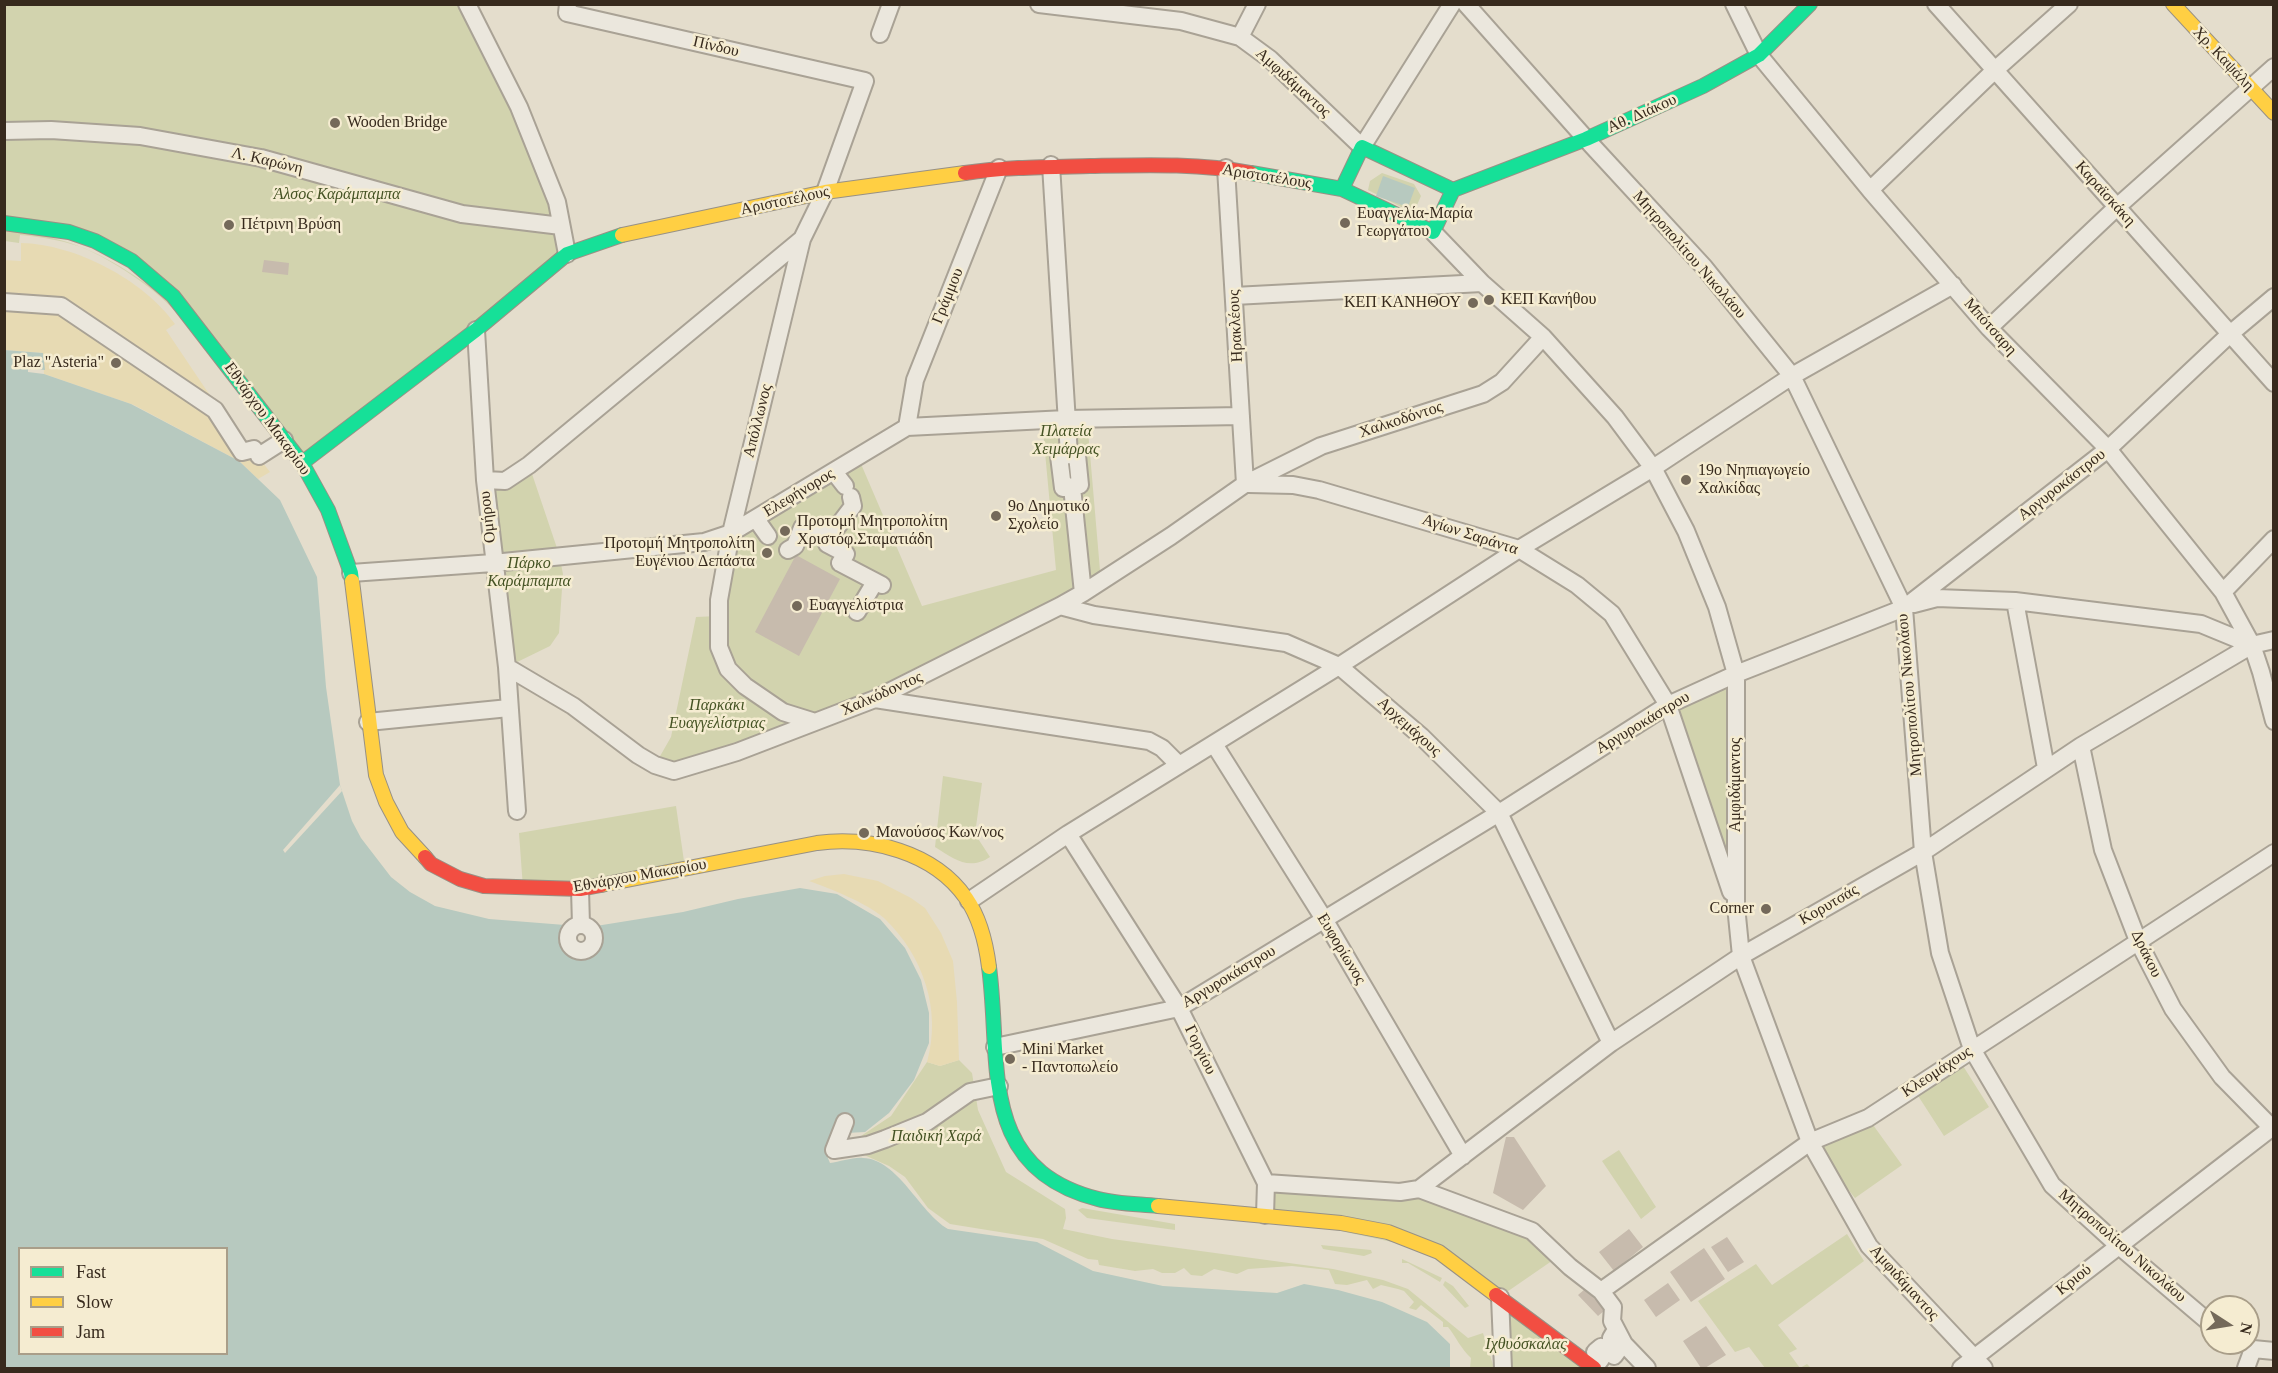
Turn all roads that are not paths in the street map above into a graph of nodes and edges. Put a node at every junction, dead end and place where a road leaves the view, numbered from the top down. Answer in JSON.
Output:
{"nodes":[{"id":1,"x":467,"y":4,"type":"edge"},
{"id":2,"x":891,"y":4,"type":"edge"},
{"id":3,"x":1039,"y":4,"type":"edge"},
{"id":4,"x":1257,"y":4,"type":"edge"},
{"id":5,"x":1452,"y":4,"type":"edge"},
{"id":6,"x":1466,"y":4,"type":"edge"},
{"id":7,"x":1734,"y":4,"type":"edge"},
{"id":8,"x":1810,"y":4,"type":"edge"},
{"id":9,"x":1936,"y":4,"type":"edge"},
{"id":10,"x":2069,"y":4,"type":"edge"},
{"id":11,"x":2173,"y":4,"type":"edge"},
{"id":12,"x":1102,"y":8,"type":"edge"},
{"id":13,"x":568,"y":9,"type":"edge"},
{"id":14,"x":880,"y":34,"type":"dead end"},
{"id":15,"x":1240,"y":37,"type":"junction"},
{"id":16,"x":1759,"y":55,"type":"junction"},
{"id":17,"x":2274,"y":67,"type":"edge"},
{"id":18,"x":1995,"y":70,"type":"junction"},
{"id":19,"x":865,"y":81,"type":"joint"},
{"id":20,"x":2251,"y":88,"type":"junction"},
{"id":21,"x":2274,"y":112,"type":"edge"},
{"id":22,"x":4,"y":131,"type":"edge"},
{"id":23,"x":1586,"y":139,"type":"junction"},
{"id":24,"x":1362,"y":147,"type":"junction"},
{"id":25,"x":1051,"y":165,"type":"junction"},
{"id":26,"x":999,"y":168,"type":"junction"},
{"id":27,"x":1226,"y":168,"type":"junction"},
{"id":28,"x":1342,"y":189,"type":"junction"},
{"id":29,"x":1453,"y":190,"type":"junction"},
{"id":30,"x":1870,"y":190,"type":"junction"},
{"id":31,"x":825,"y":192,"type":"junction"},
{"id":32,"x":2117,"y":207,"type":"junction"},
{"id":33,"x":4,"y":223,"type":"edge"},
{"id":34,"x":561,"y":226,"type":"junction"},
{"id":35,"x":1433,"y":232,"type":"junction"},
{"id":36,"x":802,"y":238,"type":"junction"},
{"id":37,"x":567,"y":254,"type":"junction"},
{"id":38,"x":1482,"y":283,"type":"junction"},
{"id":39,"x":1953,"y":285,"type":"junction"},
{"id":40,"x":1234,"y":296,"type":"junction"},
{"id":41,"x":2274,"y":297,"type":"edge"},
{"id":42,"x":4,"y":303,"type":"edge"},
{"id":43,"x":1989,"y":328,"type":"junction"},
{"id":44,"x":476,"y":330,"type":"junction"},
{"id":45,"x":2230,"y":334,"type":"junction"},
{"id":46,"x":1543,"y":337,"type":"junction"},
{"id":47,"x":1792,"y":376,"type":"junction"},
{"id":48,"x":2274,"y":383,"type":"edge"},
{"id":49,"x":1241,"y":416,"type":"junction"},
{"id":50,"x":1066,"y":419,"type":"junction"},
{"id":51,"x":907,"y":427,"type":"junction"},
{"id":52,"x":284,"y":440,"type":"junction"},
{"id":53,"x":2108,"y":449,"type":"junction"},
{"id":54,"x":302,"y":463,"type":"junction"},
{"id":55,"x":1653,"y":468,"type":"junction"},
{"id":56,"x":834,"y":472,"type":"junction"},
{"id":57,"x":485,"y":480,"type":"junction"},
{"id":58,"x":1245,"y":484,"type":"junction"},
{"id":59,"x":756,"y":519,"type":"junction"},
{"id":60,"x":731,"y":533,"type":"junction"},
{"id":61,"x":768,"y":536,"type":"dead end"},
{"id":62,"x":831,"y":536,"type":"junction"},
{"id":63,"x":2274,"y":539,"type":"edge"},
{"id":64,"x":1519,"y":549,"type":"junction"},
{"id":65,"x":788,"y":550,"type":"dead end"},
{"id":66,"x":493,"y":563,"type":"junction"},
{"id":67,"x":351,"y":573,"type":"junction"},
{"id":68,"x":2223,"y":592,"type":"junction"},
{"id":69,"x":1083,"y":593,"type":"junction"},
{"id":70,"x":2015,"y":601,"type":"junction"},
{"id":71,"x":1060,"y":606,"type":"junction"},
{"id":72,"x":1904,"y":608,"type":"junction"},
{"id":73,"x":857,"y":612,"type":"dead end"},
{"id":74,"x":2274,"y":640,"type":"edge"},
{"id":75,"x":2252,"y":645,"type":"junction"},
{"id":76,"x":1339,"y":666,"type":"junction"},
{"id":77,"x":507,"y":667,"type":"junction"},
{"id":78,"x":1736,"y":674,"type":"junction"},
{"id":79,"x":875,"y":699,"type":"junction"},
{"id":80,"x":1668,"y":705,"type":"junction"},
{"id":81,"x":508,"y":708,"type":"junction"},
{"id":82,"x":2274,"y":721,"type":"edge"},
{"id":83,"x":368,"y":722,"type":"junction"},
{"id":84,"x":815,"y":723,"type":"junction"},
{"id":85,"x":1214,"y":744,"type":"junction"},
{"id":86,"x":2081,"y":746,"type":"junction"},
{"id":87,"x":1179,"y":765,"type":"junction"},
{"id":88,"x":2046,"y":768,"type":"junction"},
{"id":89,"x":517,"y":811,"type":"dead end"},
{"id":90,"x":1499,"y":813,"type":"junction"},
{"id":91,"x":1068,"y":834,"type":"junction"},
{"id":92,"x":1923,"y":852,"type":"junction"},
{"id":93,"x":2274,"y":853,"type":"edge"},
{"id":94,"x":580,"y":889,"type":"junction"},
{"id":95,"x":969,"y":902,"type":"junction"},
{"id":96,"x":1736,"y":906,"type":"junction"},
{"id":97,"x":1324,"y":919,"type":"junction"},
{"id":98,"x":581,"y":925,"type":"dead end"},
{"id":99,"x":2138,"y":941,"type":"junction"},
{"id":100,"x":1741,"y":956,"type":"junction"},
{"id":101,"x":1179,"y":1008,"type":"junction"},
{"id":102,"x":1611,"y":1043,"type":"junction"},
{"id":103,"x":995,"y":1047,"type":"junction"},
{"id":104,"x":1972,"y":1049,"type":"junction"},
{"id":105,"x":999,"y":1086,"type":"junction"},
{"id":106,"x":845,"y":1122,"type":"dead end"},
{"id":107,"x":2273,"y":1128,"type":"edge"},
{"id":108,"x":1810,"y":1142,"type":"junction"},
{"id":109,"x":1464,"y":1156,"type":"junction"},
{"id":110,"x":1266,"y":1183,"type":"junction"},
{"id":111,"x":1419,"y":1189,"type":"junction"},
{"id":112,"x":1265,"y":1215,"type":"junction"},
{"id":113,"x":2119,"y":1246,"type":"junction"},
{"id":114,"x":1601,"y":1291,"type":"junction"},
{"id":115,"x":1500,"y":1297,"type":"junction"},
{"id":116,"x":2200,"y":1314,"type":"edge"},
{"id":117,"x":1616,"y":1327,"type":"junction"},
{"id":118,"x":1973,"y":1365,"type":"edge"},
{"id":119,"x":1503,"y":1368,"type":"edge"},
{"id":120,"x":1594,"y":1368,"type":"edge"},
{"id":121,"x":1647,"y":1368,"type":"edge"}],
"edges":[{"from":1,"to":34,"type":"street"},
{"from":2,"to":14,"type":"street"},
{"from":3,"to":12,"type":"street","name":"Αμφιδάμαντος"},
{"from":4,"to":15,"type":"street"},
{"from":5,"to":24,"type":"street"},
{"from":6,"to":23,"type":"street","name":"Μητροπολίτου Νικολάου"},
{"from":7,"to":16,"type":"street","name":"Μπότσαρη"},
{"from":8,"to":16,"type":"street","name":"Αθ. Διάκου"},
{"from":9,"to":18,"type":"street","name":"Καραϊσκάκη"},
{"from":10,"to":18,"type":"street"},
{"from":11,"to":20,"type":"street","name":"Χρ. Καψάλη"},
{"from":12,"to":15,"type":"street","name":"Αμφιδάμαντος"},
{"from":13,"to":19,"type":"street","name":"Πίνδου"},
{"from":15,"to":24,"type":"street","name":"Αμφιδάμαντος"},
{"from":16,"to":23,"type":"street","name":"Αθ. Διάκου"},
{"from":16,"to":30,"type":"street","name":"Μπότσαρη"},
{"from":17,"to":20,"type":"street"},
{"from":18,"to":30,"type":"street"},
{"from":18,"to":32,"type":"street","name":"Καραϊσκάκη"},
{"from":19,"to":31,"type":"street","name":"Απόλλωνος"},
{"from":20,"to":21,"type":"street","name":"Χρ. Καψάλη"},
{"from":20,"to":32,"type":"street"},
{"from":22,"to":34,"type":"street","name":"Λ. Καρώνη"},
{"from":23,"to":29,"type":"street","name":"Αθ. Διάκου"},
{"from":23,"to":47,"type":"street","name":"Μητροπολίτου Νικολάου"},
{"from":24,"to":28,"type":"street"},
{"from":24,"to":29,"type":"street"},
{"from":25,"to":26,"type":"street","name":"Αριστοτέλους"},
{"from":25,"to":27,"type":"street","name":"Αριστοτέλους"},
{"from":25,"to":50,"type":"street"},
{"from":26,"to":31,"type":"street","name":"Αριστοτέλους"},
{"from":26,"to":51,"type":"street","name":"Γράμμου"},
{"from":27,"to":28,"type":"street","name":"Αριστοτέλους"},
{"from":27,"to":40,"type":"street","name":"Ηρακλέους"},
{"from":28,"to":35,"type":"street","name":"Αριστοτέλους"},
{"from":29,"to":35,"type":"street"},
{"from":30,"to":39,"type":"street","name":"Μπότσαρη"},
{"from":31,"to":36,"type":"street","name":"Απόλλωνος"},
{"from":31,"to":37,"type":"street","name":"Αριστοτέλους"},
{"from":32,"to":43,"type":"street"},
{"from":32,"to":45,"type":"street","name":"Καραϊσκάκη"},
{"from":33,"to":52,"type":"street","name":"Εθνάρχου Μακαρίου"},
{"from":34,"to":37,"type":"street"},
{"from":35,"to":38,"type":"street","name":"Αμφιδάμαντος"},
{"from":36,"to":57,"type":"street"},
{"from":36,"to":60,"type":"street","name":"Απόλλωνος"},
{"from":37,"to":44,"type":"street","name":"Αριστοτέλους"},
{"from":38,"to":40,"type":"street"},
{"from":38,"to":46,"type":"street","name":"Αμφιδάμαντος"},
{"from":39,"to":43,"type":"street","name":"Μπότσαρη"},
{"from":39,"to":47,"type":"street"},
{"from":40,"to":49,"type":"street","name":"Ηρακλέους"},
{"from":41,"to":45,"type":"street","name":"Αργυροκάστρου"},
{"from":42,"to":52,"type":"street"},
{"from":43,"to":53,"type":"street","name":"Μπότσαρη"},
{"from":44,"to":54,"type":"street","name":"Αριστοτέλους"},
{"from":44,"to":57,"type":"street","name":"Ομήρου"},
{"from":45,"to":48,"type":"street","name":"Καραϊσκάκη"},
{"from":45,"to":53,"type":"street","name":"Αργυροκάστρου"},
{"from":46,"to":55,"type":"street","name":"Αμφιδάμαντος"},
{"from":46,"to":58,"type":"street","name":"Χαλκοδόντος"},
{"from":47,"to":55,"type":"street"},
{"from":47,"to":72,"type":"street","name":"Μητροπολίτου Νικολάου"},
{"from":49,"to":50,"type":"street","name":"Ελεφήνορος"},
{"from":49,"to":58,"type":"street","name":"Ηρακλέους"},
{"from":50,"to":51,"type":"street","name":"Ελεφήνορος"},
{"from":50,"to":69,"type":"street"},
{"from":51,"to":56,"type":"street","name":"Ελεφήνορος"},
{"from":52,"to":54,"type":"street","name":"Εθνάρχου Μακαρίου"},
{"from":53,"to":68,"type":"street","name":"Μπότσαρη"},
{"from":53,"to":72,"type":"street","name":"Αργυροκάστρου"},
{"from":54,"to":67,"type":"street","name":"Εθνάρχου Μακαρίου"},
{"from":55,"to":64,"type":"street"},
{"from":55,"to":78,"type":"street","name":"Αμφιδάμαντος"},
{"from":56,"to":59,"type":"street","name":"Ελεφήνορος"},
{"from":56,"to":62,"type":"street"},
{"from":57,"to":66,"type":"street","name":"Ομήρου"},
{"from":58,"to":64,"type":"street","name":"Αγίων Σαράντα"},
{"from":58,"to":69,"type":"street","name":"Χαλκόδοντος"},
{"from":59,"to":60,"type":"street","name":"Ελεφήνορος"},
{"from":59,"to":61,"type":"street"},
{"from":60,"to":66,"type":"street","name":"Ελεφήνορος"},
{"from":60,"to":84,"type":"street","name":"Απόλλωνος"},
{"from":62,"to":65,"type":"street"},
{"from":62,"to":73,"type":"street"},
{"from":63,"to":68,"type":"street"},
{"from":64,"to":76,"type":"street"},
{"from":64,"to":80,"type":"street","name":"Αγίων Σαράντα"},
{"from":66,"to":67,"type":"street","name":"Ελεφήνορος"},
{"from":66,"to":77,"type":"street","name":"Ομήρου"},
{"from":67,"to":83,"type":"street","name":"Εθνάρχου Μακαρίου"},
{"from":68,"to":75,"type":"street","name":"Μπότσαρη"},
{"from":69,"to":71,"type":"street","name":"Χαλκόδοντος"},
{"from":70,"to":72,"type":"street"},
{"from":70,"to":75,"type":"street"},
{"from":70,"to":88,"type":"street"},
{"from":71,"to":76,"type":"street","name":"Αρχεμάχους"},
{"from":71,"to":79,"type":"street","name":"Χαλκόδοντος"},
{"from":72,"to":78,"type":"street","name":"Αργυροκάστρου"},
{"from":72,"to":92,"type":"street","name":"Μητροπολίτου Νικολάου"},
{"from":74,"to":75,"type":"street","name":"Κορυτσάς"},
{"from":75,"to":82,"type":"street","name":"Μπότσαρη"},
{"from":75,"to":86,"type":"street","name":"Κορυτσάς"},
{"from":76,"to":85,"type":"street"},
{"from":76,"to":90,"type":"street","name":"Αρχεμάχους"},
{"from":77,"to":81,"type":"street","name":"Ομήρου"},
{"from":77,"to":84,"type":"street","name":"Χαλκόδοντος"},
{"from":78,"to":80,"type":"street","name":"Αργυροκάστρου"},
{"from":78,"to":96,"type":"street","name":"Αμφιδάμαντος"},
{"from":79,"to":84,"type":"street","name":"Χαλκόδοντος"},
{"from":79,"to":87,"type":"street"},
{"from":80,"to":90,"type":"street","name":"Αργυροκάστρου"},
{"from":80,"to":96,"type":"street","name":"Αγίων Σαράντα"},
{"from":81,"to":83,"type":"street"},
{"from":81,"to":89,"type":"street","name":"Ομήρου"},
{"from":83,"to":94,"type":"street","name":"Εθνάρχου Μακαρίου"},
{"from":85,"to":87,"type":"street"},
{"from":85,"to":97,"type":"street","name":"Ευφορίωνος"},
{"from":86,"to":88,"type":"street","name":"Κορυτσάς"},
{"from":86,"to":99,"type":"street","name":"Δράκου"},
{"from":87,"to":91,"type":"street"},
{"from":88,"to":92,"type":"street","name":"Κορυτσάς"},
{"from":90,"to":97,"type":"street","name":"Αργυροκάστρου"},
{"from":90,"to":102,"type":"street","name":"Αρχεμάχους"},
{"from":91,"to":95,"type":"street"},
{"from":91,"to":101,"type":"street","name":"Γοργίου"},
{"from":92,"to":100,"type":"street","name":"Κορυτσάς"},
{"from":92,"to":104,"type":"street","name":"Μητροπολίτου Νικολάου"},
{"from":93,"to":99,"type":"street","name":"Κλεομάχους"},
{"from":94,"to":95,"type":"street","name":"Εθνάρχου Μακαρίου"},
{"from":94,"to":98,"type":"street"},
{"from":95,"to":103,"type":"street","name":"Εθνάρχου Μακαρίου"},
{"from":96,"to":100,"type":"street","name":"Αμφιδάμαντος"},
{"from":97,"to":101,"type":"street","name":"Αργυροκάστρου"},
{"from":97,"to":109,"type":"street","name":"Ευφορίωνος"},
{"from":99,"to":104,"type":"street","name":"Κλεομάχους"},
{"from":99,"to":107,"type":"street","name":"Δράκου"},
{"from":100,"to":102,"type":"street","name":"Κορυτσάς"},
{"from":100,"to":108,"type":"street","name":"Αμφιδάμαντος"},
{"from":101,"to":103,"type":"street","name":"Αργυροκάστρου"},
{"from":101,"to":110,"type":"street","name":"Γοργίου"},
{"from":102,"to":109,"type":"street","name":"Κορυτσάς"},
{"from":103,"to":105,"type":"street","name":"Εθνάρχου Μακαρίου"},
{"from":104,"to":108,"type":"street","name":"Κλεομάχους"},
{"from":104,"to":113,"type":"street","name":"Μητροπολίτου Νικολάου"},
{"from":105,"to":106,"type":"street"},
{"from":105,"to":112,"type":"street","name":"Εθνάρχου Μακαρίου"},
{"from":107,"to":113,"type":"street","name":"Κριού"},
{"from":108,"to":114,"type":"street","name":"Κλεομάχους"},
{"from":108,"to":118,"type":"street","name":"Αμφιδάμαντος"},
{"from":109,"to":111,"type":"street","name":"Κορυτσάς"},
{"from":110,"to":111,"type":"street","name":"Κορυτσάς"},
{"from":110,"to":112,"type":"street","name":"Γοργίου"},
{"from":111,"to":114,"type":"street"},
{"from":112,"to":115,"type":"street"},
{"from":113,"to":116,"type":"street","name":"Μητροπολίτου Νικολάου"},
{"from":113,"to":118,"type":"street","name":"Κριού"},
{"from":114,"to":117,"type":"street"},
{"from":115,"to":119,"type":"street"},
{"from":115,"to":120,"type":"street"},
{"from":117,"to":120,"type":"street"},
{"from":117,"to":121,"type":"street"}]}
